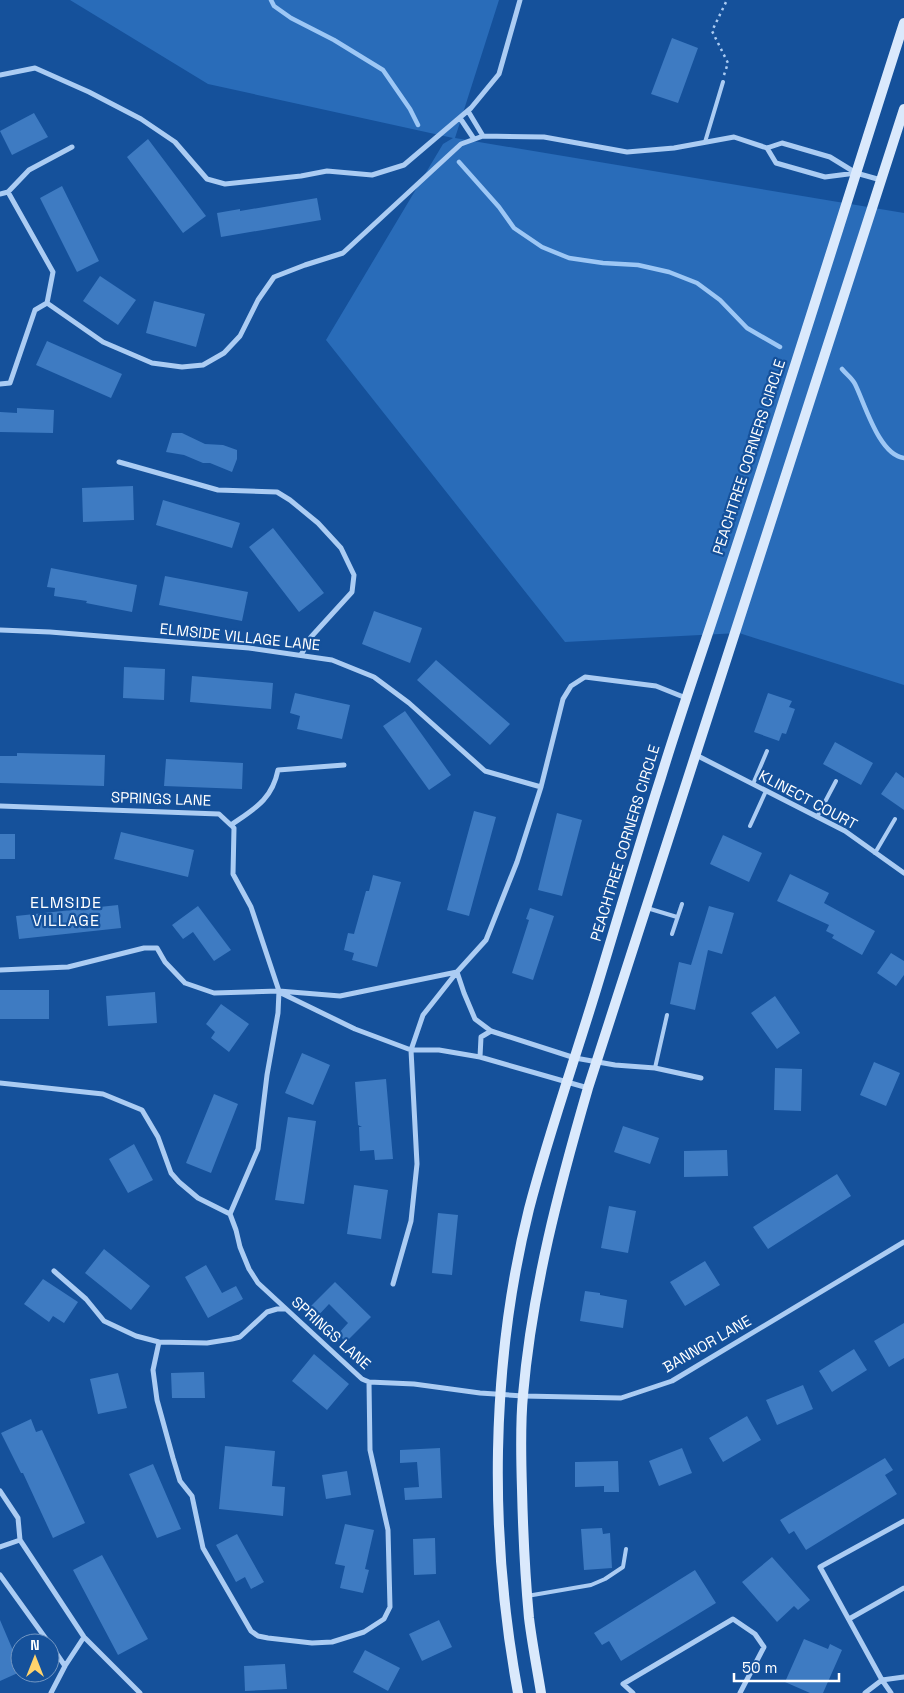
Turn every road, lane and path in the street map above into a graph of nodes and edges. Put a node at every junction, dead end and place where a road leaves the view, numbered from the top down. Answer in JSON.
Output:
{"nodes":[{"id":1,"x":520,"y":0,"type":"edge"},
{"id":2,"x":727,"y":0,"type":"edge"},
{"id":3,"x":904,"y":23,"type":"edge"},
{"id":4,"x":0,"y":75,"type":"edge"},
{"id":5,"x":723,"y":82,"type":"joint"},
{"id":6,"x":904,"y":109,"type":"edge"},
{"id":7,"x":468,"y":111,"type":"junction"},
{"id":8,"x":460,"y":118,"type":"junction"},
{"id":9,"x":483,"y":136,"type":"junction"},
{"id":10,"x":474,"y":139,"type":"junction"},
{"id":11,"x":705,"y":142,"type":"junction"},
{"id":12,"x":72,"y":148,"type":"dead end"},
{"id":13,"x":767,"y":148,"type":"junction"},
{"id":14,"x":856,"y":173,"type":"junction"},
{"id":15,"x":881,"y":180,"type":"junction"},
{"id":16,"x":8,"y":192,"type":"junction"},
{"id":17,"x":0,"y":194,"type":"edge"},
{"id":18,"x":47,"y":303,"type":"junction"},
{"id":19,"x":0,"y":384,"type":"edge"},
{"id":20,"x":119,"y":462,"type":"dead end"},
{"id":21,"x":0,"y":630,"type":"edge"},
{"id":22,"x":301,"y":655,"type":"junction"},
{"id":23,"x":686,"y":698,"type":"junction"},
{"id":24,"x":767,"y":751,"type":"dead end"},
{"id":25,"x":696,"y":756,"type":"junction"},
{"id":26,"x":344,"y":764,"type":"dead end"},
{"id":27,"x":836,"y":781,"type":"dead end"},
{"id":28,"x":753,"y":784,"type":"junction"},
{"id":29,"x":541,"y":787,"type":"junction"},
{"id":30,"x":766,"y":791,"type":"junction"},
{"id":31,"x":0,"y":806,"type":"edge"},
{"id":32,"x":817,"y":817,"type":"junction"},
{"id":33,"x":895,"y":819,"type":"dead end"},
{"id":34,"x":231,"y":825,"type":"junction"},
{"id":35,"x":750,"y":826,"type":"dead end"},
{"id":36,"x":875,"y":852,"type":"junction"},
{"id":37,"x":904,"y":873,"type":"edge"},
{"id":38,"x":682,"y":904,"type":"dead end"},
{"id":39,"x":647,"y":908,"type":"junction"},
{"id":40,"x":677,"y":917,"type":"junction"},
{"id":41,"x":672,"y":934,"type":"dead end"},
{"id":42,"x":0,"y":970,"type":"edge"},
{"id":43,"x":457,"y":972,"type":"junction"},
{"id":44,"x":279,"y":991,"type":"junction"},
{"id":45,"x":666,"y":1015,"type":"dead end"},
{"id":46,"x":491,"y":1031,"type":"junction"},
{"id":47,"x":410,"y":1050,"type":"junction"},
{"id":48,"x":480,"y":1057,"type":"junction"},
{"id":49,"x":575,"y":1058,"type":"junction"},
{"id":50,"x":597,"y":1061,"type":"junction"},
{"id":51,"x":655,"y":1068,"type":"junction"},
{"id":52,"x":701,"y":1078,"type":"dead end"},
{"id":53,"x":566,"y":1082,"type":"junction"},
{"id":54,"x":0,"y":1083,"type":"edge"},
{"id":55,"x":588,"y":1088,"type":"junction"},
{"id":56,"x":230,"y":1214,"type":"junction"},
{"id":57,"x":904,"y":1242,"type":"edge"},
{"id":58,"x":54,"y":1271,"type":"dead end"},
{"id":59,"x":393,"y":1284,"type":"dead end"},
{"id":60,"x":285,"y":1309,"type":"junction"},
{"id":61,"x":160,"y":1342,"type":"junction"},
{"id":62,"x":369,"y":1382,"type":"junction"},
{"id":63,"x":501,"y":1394,"type":"junction"},
{"id":64,"x":523,"y":1396,"type":"junction"},
{"id":65,"x":0,"y":1491,"type":"edge"},
{"id":66,"x":904,"y":1522,"type":"edge"},
{"id":67,"x":20,"y":1540,"type":"junction"},
{"id":68,"x":0,"y":1547,"type":"edge"},
{"id":69,"x":626,"y":1549,"type":"dead end"},
{"id":70,"x":0,"y":1575,"type":"edge"},
{"id":71,"x":904,"y":1588,"type":"edge"},
{"id":72,"x":527,"y":1596,"type":"junction"},
{"id":73,"x":849,"y":1619,"type":"junction"},
{"id":74,"x":42,"y":1633,"type":"edge"},
{"id":75,"x":84,"y":1637,"type":"junction"},
{"id":76,"x":60,"y":1659,"type":"edge"},
{"id":77,"x":65,"y":1666,"type":"junction"},
{"id":78,"x":904,"y":1677,"type":"edge"},
{"id":79,"x":882,"y":1680,"type":"junction"},
{"id":80,"x":51,"y":1693,"type":"edge"},
{"id":81,"x":140,"y":1693,"type":"edge"},
{"id":82,"x":518,"y":1693,"type":"edge"},
{"id":83,"x":541,"y":1693,"type":"edge"},
{"id":84,"x":633,"y":1693,"type":"edge"},
{"id":85,"x":740,"y":1693,"type":"edge"},
{"id":86,"x":865,"y":1693,"type":"edge"},
{"id":87,"x":891,"y":1693,"type":"edge"}],
"edges":[{"from":1,"to":7,"type":"street"},
{"from":2,"to":5,"type":"path"},
{"from":3,"to":14,"type":"street","name":"PEACHTREE CORNERS CIRCLE"},
{"from":4,"to":8,"type":"street"},
{"from":5,"to":11,"type":"lane"},
{"from":6,"to":15,"type":"street"},
{"from":7,"to":8,"type":"street"},
{"from":7,"to":9,"type":"street"},
{"from":8,"to":10,"type":"street"},
{"from":9,"to":10,"type":"street"},
{"from":9,"to":11,"type":"street"},
{"from":10,"to":18,"type":"street"},
{"from":11,"to":13,"type":"street"},
{"from":12,"to":16,"type":"street"},
{"from":13,"to":14,"type":"street"},
{"from":13,"to":14,"type":"street"},
{"from":14,"to":15,"type":"street"},
{"from":14,"to":23,"type":"street","name":"PEACHTREE CORNERS CIRCLE"},
{"from":15,"to":25,"type":"street"},
{"from":16,"to":17,"type":"street"},
{"from":16,"to":18,"type":"street"},
{"from":18,"to":19,"type":"street"},
{"from":20,"to":22,"type":"street"},
{"from":21,"to":22,"type":"street","name":"ELMSIDE VILLAGE LANE"},
{"from":22,"to":29,"type":"street","name":"ELMSIDE VILLAGE LANE"},
{"from":23,"to":29,"type":"street"},
{"from":23,"to":49,"type":"street","name":"PEACHTREE CORNERS CIRCLE"},
{"from":24,"to":28,"type":"lane"},
{"from":25,"to":28,"type":"street","name":"KLINECT COURT"},
{"from":25,"to":39,"type":"street"},
{"from":26,"to":34,"type":"street"},
{"from":27,"to":32,"type":"lane"},
{"from":28,"to":30,"type":"street","name":"KLINECT COURT"},
{"from":29,"to":43,"type":"street"},
{"from":30,"to":32,"type":"street","name":"KLINECT COURT"},
{"from":30,"to":35,"type":"lane"},
{"from":31,"to":34,"type":"street","name":"SPRINGS LANE"},
{"from":32,"to":36,"type":"street","name":"KLINECT COURT"},
{"from":33,"to":36,"type":"lane"},
{"from":34,"to":44,"type":"street"},
{"from":36,"to":37,"type":"street","name":"KLINECT COURT"},
{"from":38,"to":40,"type":"lane"},
{"from":39,"to":40,"type":"lane"},
{"from":39,"to":50,"type":"street"},
{"from":40,"to":41,"type":"lane"},
{"from":42,"to":44,"type":"street"},
{"from":43,"to":44,"type":"street"},
{"from":43,"to":46,"type":"street"},
{"from":43,"to":47,"type":"street"},
{"from":44,"to":47,"type":"street"},
{"from":44,"to":56,"type":"street"},
{"from":45,"to":51,"type":"lane"},
{"from":46,"to":48,"type":"street"},
{"from":46,"to":49,"type":"street"},
{"from":47,"to":48,"type":"street"},
{"from":47,"to":59,"type":"street"},
{"from":48,"to":53,"type":"street"},
{"from":49,"to":50,"type":"street"},
{"from":49,"to":53,"type":"street","name":"PEACHTREE CORNERS CIRCLE"},
{"from":50,"to":51,"type":"street"},
{"from":50,"to":55,"type":"street"},
{"from":51,"to":52,"type":"street"},
{"from":53,"to":55,"type":"street"},
{"from":53,"to":63,"type":"street","name":"PEACHTREE CORNERS CIRCLE"},
{"from":54,"to":56,"type":"street"},
{"from":55,"to":64,"type":"street"},
{"from":56,"to":60,"type":"street","name":"SPRINGS LANE"},
{"from":57,"to":64,"type":"street","name":"BANNOR LANE"},
{"from":58,"to":61,"type":"street"},
{"from":60,"to":61,"type":"street"},
{"from":60,"to":62,"type":"street","name":"SPRINGS LANE"},
{"from":61,"to":62,"type":"street"},
{"from":62,"to":63,"type":"street","name":"SPRINGS LANE"},
{"from":63,"to":64,"type":"street","name":"BANNOR LANE"},
{"from":63,"to":82,"type":"street","name":"PEACHTREE CORNERS CIRCLE"},
{"from":64,"to":72,"type":"street"},
{"from":65,"to":67,"type":"street"},
{"from":66,"to":73,"type":"street"},
{"from":67,"to":68,"type":"street"},
{"from":67,"to":75,"type":"street"},
{"from":69,"to":72,"type":"lane"},
{"from":70,"to":74,"type":"street"},
{"from":71,"to":73,"type":"street"},
{"from":72,"to":83,"type":"street"},
{"from":73,"to":79,"type":"street"},
{"from":75,"to":77,"type":"street"},
{"from":75,"to":81,"type":"street"},
{"from":76,"to":77,"type":"street"},
{"from":77,"to":80,"type":"street"},
{"from":78,"to":79,"type":"street"},
{"from":79,"to":86,"type":"street"},
{"from":79,"to":87,"type":"street"},
{"from":84,"to":85,"type":"street"}]}
